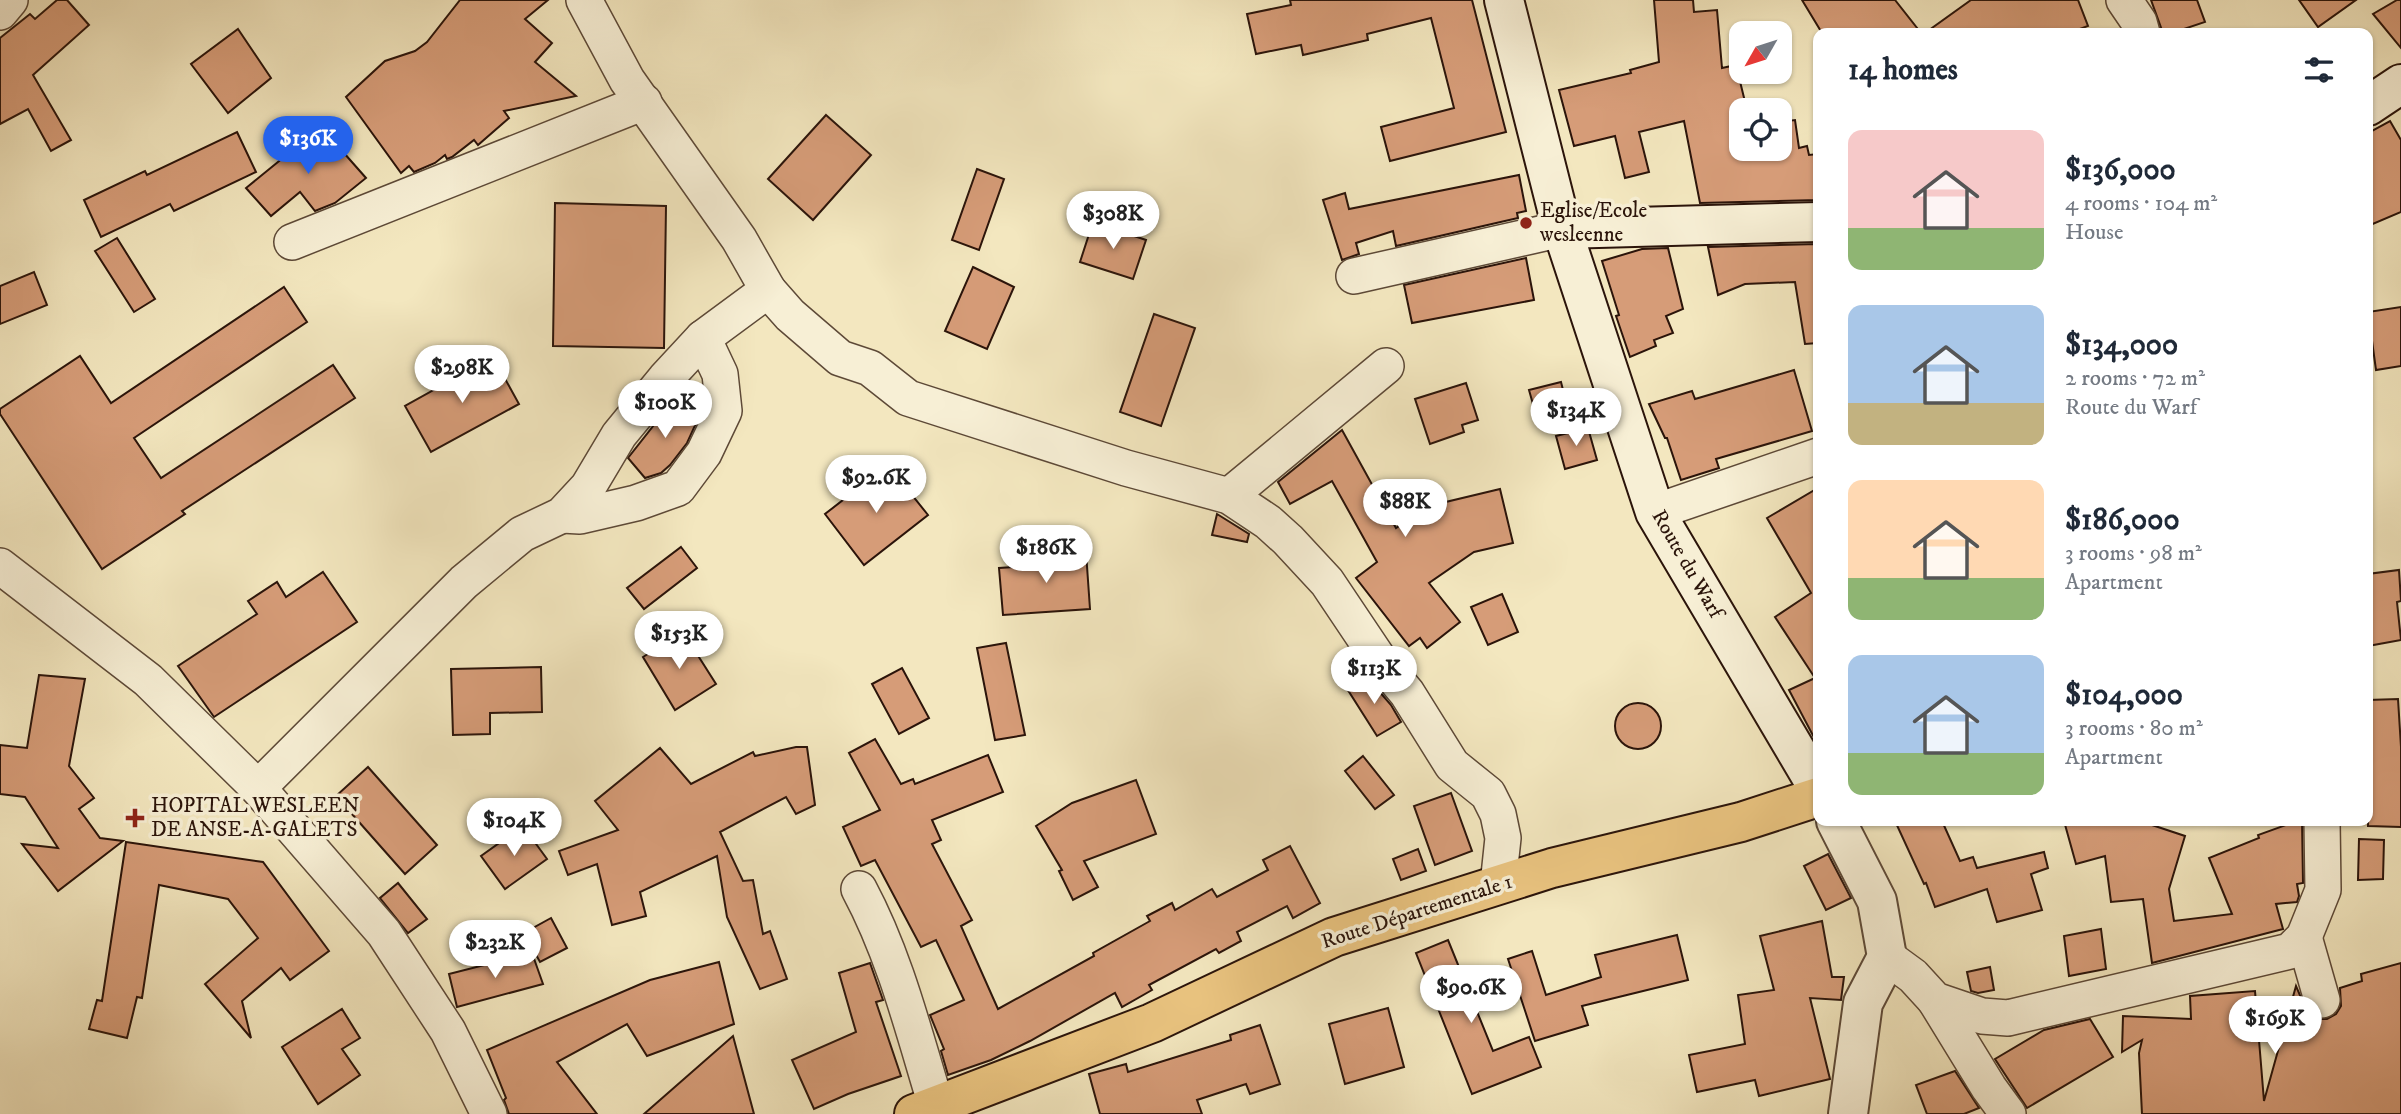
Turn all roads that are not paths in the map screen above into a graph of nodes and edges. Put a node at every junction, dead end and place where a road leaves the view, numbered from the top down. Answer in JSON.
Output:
{"nodes":[{"id":1,"x":10,"y":0,"type":"edge"},
{"id":2,"x":584,"y":0,"type":"edge"},
{"id":3,"x":1504,"y":0,"type":"edge"},
{"id":4,"x":2124,"y":0,"type":"edge"},
{"id":5,"x":0,"y":12,"type":"edge"},
{"id":6,"x":2141,"y":28,"type":"edge"},
{"id":7,"x":2401,"y":84,"type":"edge"},
{"id":8,"x":644,"y":102,"type":"junction"},
{"id":9,"x":2373,"y":103,"type":"edge"},
{"id":10,"x":1813,"y":222,"type":"edge"},
{"id":11,"x":1562,"y":229,"type":"junction"},
{"id":12,"x":292,"y":242,"type":"dead end"},
{"id":13,"x":1354,"y":276,"type":"dead end"},
{"id":14,"x":768,"y":290,"type":"junction"},
{"id":15,"x":703,"y":338,"type":"junction"},
{"id":16,"x":1386,"y":366,"type":"dead end"},
{"id":17,"x":1813,"y":458,"type":"edge"},
{"id":18,"x":1229,"y":496,"type":"junction"},
{"id":19,"x":1655,"y":512,"type":"junction"},
{"id":20,"x":562,"y":515,"type":"junction"},
{"id":21,"x":0,"y":566,"type":"edge"},
{"id":22,"x":1813,"y":780,"type":"edge"},
{"id":23,"x":258,"y":788,"type":"junction"},
{"id":24,"x":1813,"y":799,"type":"edge"},
{"id":25,"x":1839,"y":826,"type":"edge"},
{"id":26,"x":2322,"y":826,"type":"edge"},
{"id":27,"x":1498,"y":885,"type":"junction"},
{"id":28,"x":859,"y":889,"type":"dead end"},
{"id":29,"x":2304,"y":937,"type":"junction"},
{"id":30,"x":1887,"y":957,"type":"junction"},
{"id":31,"x":1935,"y":1000,"type":"junction"},
{"id":32,"x":2322,"y":1000,"type":"dead end"},
{"id":33,"x":925,"y":1110,"type":"edge"},
{"id":34,"x":489,"y":1114,"type":"edge"},
{"id":35,"x":1848,"y":1114,"type":"edge"},
{"id":36,"x":2008,"y":1114,"type":"edge"}],
"edges":[{"from":1,"to":5,"type":"street"},
{"from":2,"to":8,"type":"street"},
{"from":3,"to":11,"type":"main road","name":"Route du Warf"},
{"from":4,"to":6,"type":"street"},
{"from":7,"to":9,"type":"main road"},
{"from":8,"to":12,"type":"street"},
{"from":8,"to":14,"type":"street"},
{"from":10,"to":11,"type":"main road"},
{"from":11,"to":13,"type":"street"},
{"from":11,"to":19,"type":"main road","name":"Route du Warf"},
{"from":14,"to":15,"type":"street"},
{"from":14,"to":18,"type":"street"},
{"from":15,"to":20,"type":"street"},
{"from":15,"to":20,"type":"street"},
{"from":16,"to":18,"type":"street"},
{"from":17,"to":19,"type":"street"},
{"from":18,"to":27,"type":"street"},
{"from":19,"to":22,"type":"main road","name":"Route du Warf"},
{"from":20,"to":23,"type":"street"},
{"from":21,"to":23,"type":"street"},
{"from":23,"to":34,"type":"street"},
{"from":24,"to":27,"type":"main road","name":"Route Départementale 1"},
{"from":25,"to":30,"type":"main road"},
{"from":26,"to":29,"type":"street"},
{"from":27,"to":33,"type":"main road","name":"Route Départementale 1"},
{"from":28,"to":33,"type":"street"},
{"from":29,"to":31,"type":"street"},
{"from":29,"to":32,"type":"street"},
{"from":30,"to":31,"type":"street"},
{"from":30,"to":35,"type":"main road"},
{"from":31,"to":36,"type":"street"}]}
